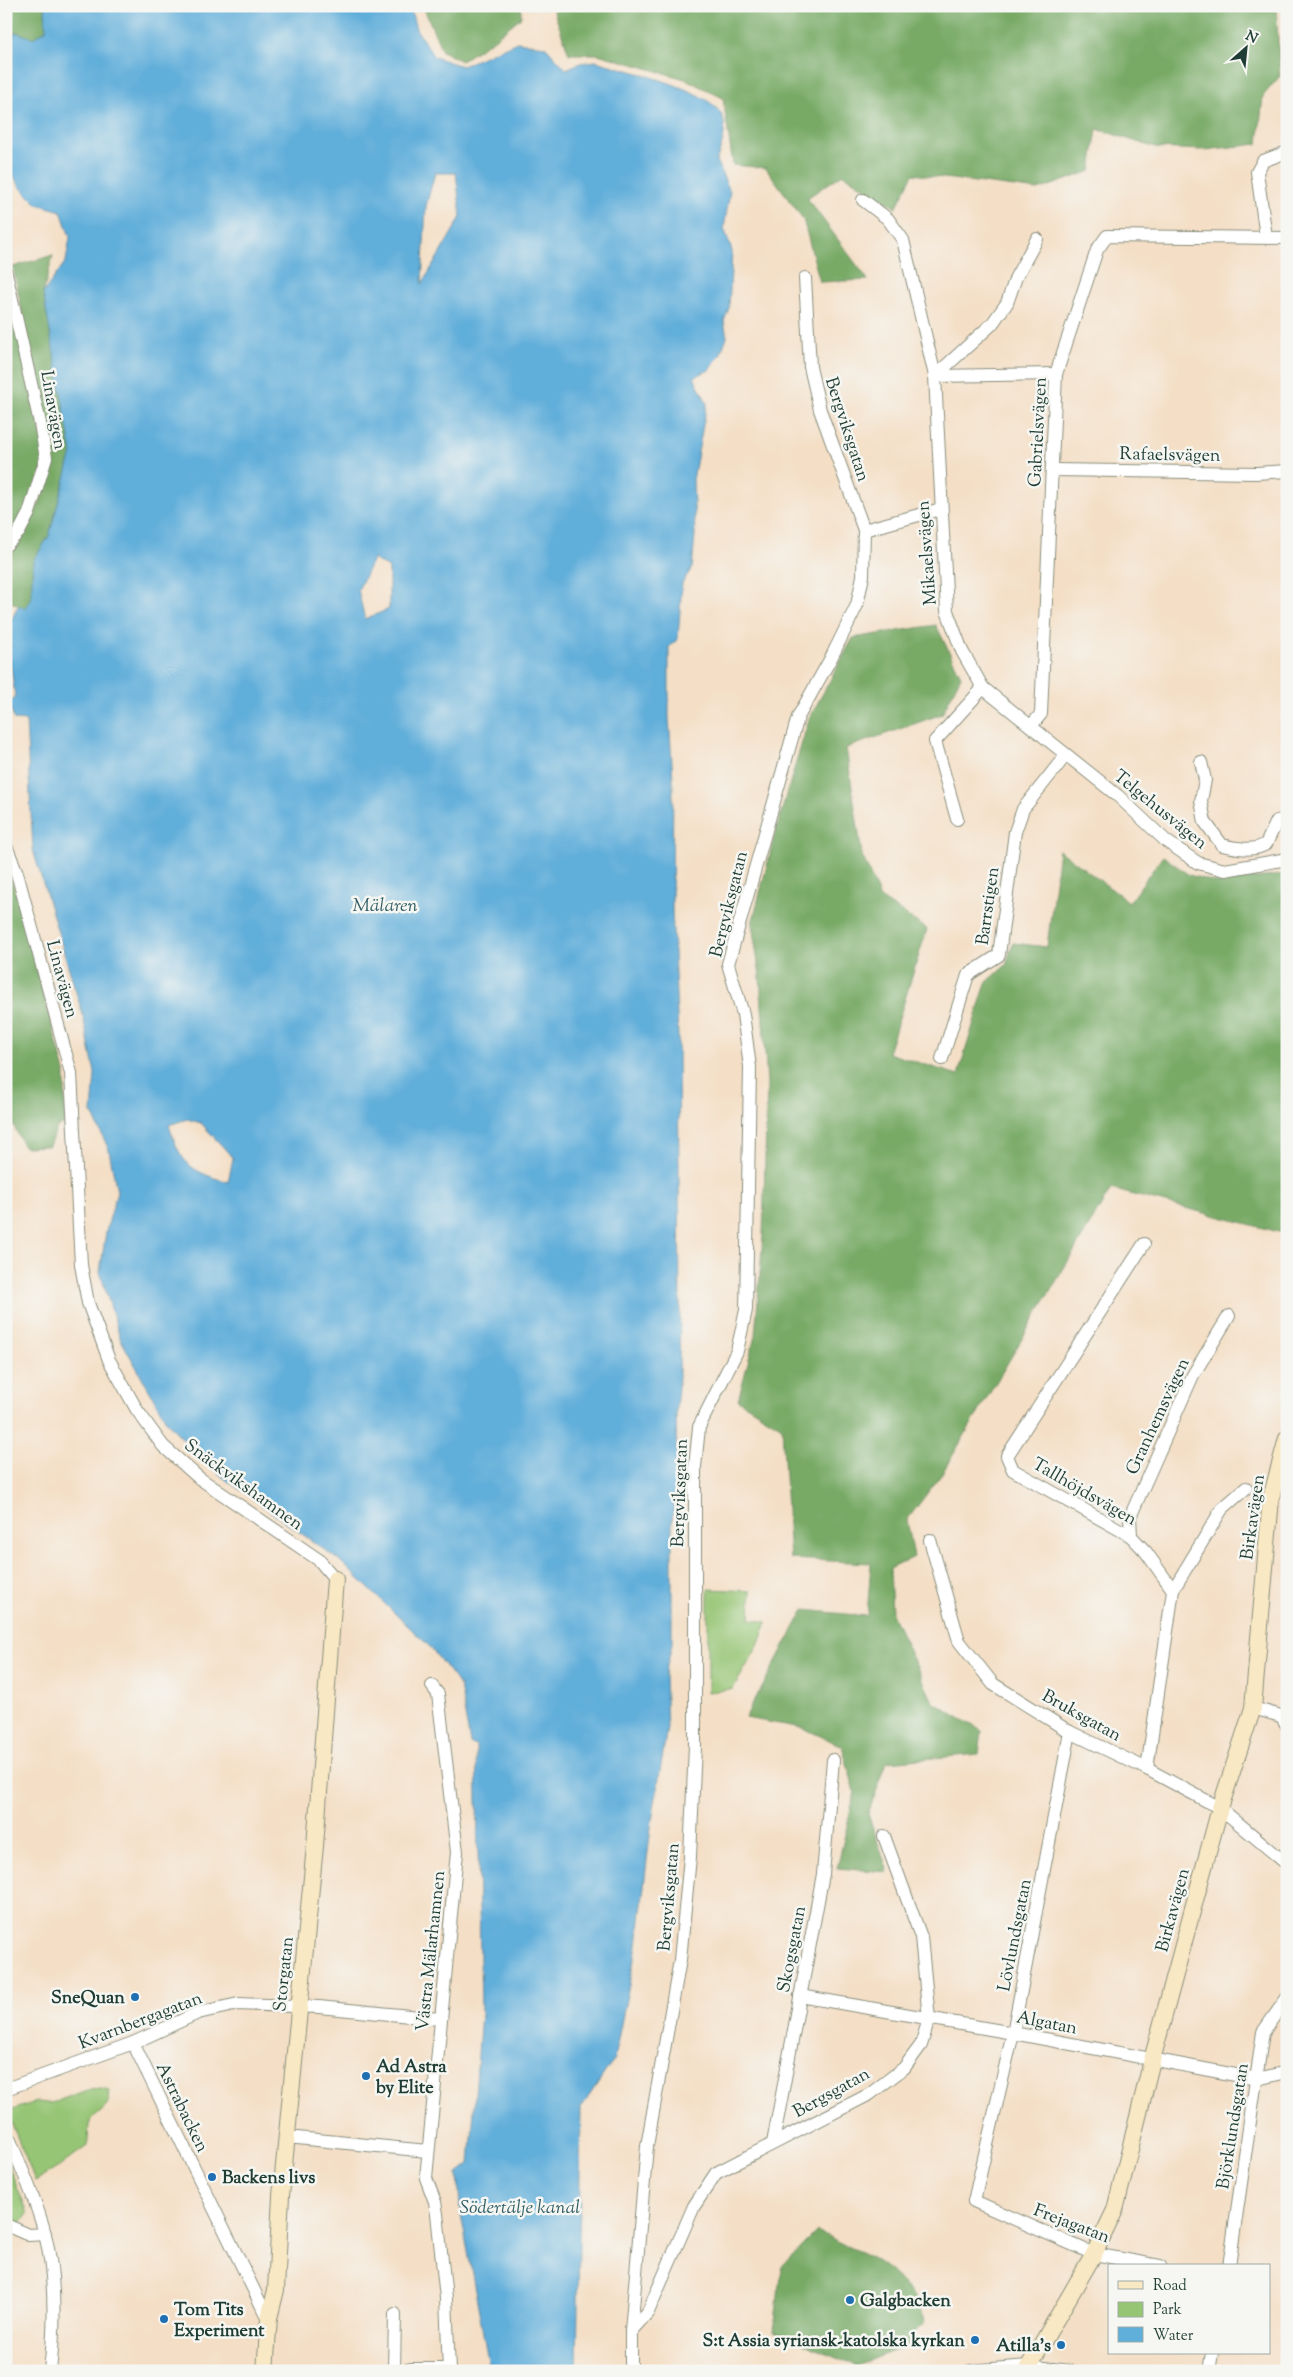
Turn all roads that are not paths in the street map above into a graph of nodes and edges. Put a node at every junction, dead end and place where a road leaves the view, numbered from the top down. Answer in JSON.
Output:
{"nodes":[{"id":1,"x":1287,"y":152,"type":"edge"},
{"id":2,"x":864,"y":200,"type":"dead end"},
{"id":3,"x":1266,"y":238,"type":"junction"},
{"id":4,"x":1287,"y":238,"type":"edge"},
{"id":5,"x":1037,"y":240,"type":"dead end"},
{"id":6,"x":6,"y":273,"type":"edge"},
{"id":7,"x":805,"y":278,"type":"dead end"},
{"id":8,"x":1056,"y":374,"type":"junction"},
{"id":9,"x":934,"y":376,"type":"junction"},
{"id":10,"x":1053,"y":470,"type":"junction"},
{"id":11,"x":1287,"y":471,"type":"edge"},
{"id":12,"x":941,"y":509,"type":"junction"},
{"id":13,"x":864,"y":530,"type":"junction"},
{"id":14,"x":6,"y":545,"type":"edge"},
{"id":15,"x":983,"y":688,"type":"junction"},
{"id":16,"x":1031,"y":726,"type":"junction"},
{"id":17,"x":1066,"y":755,"type":"junction"},
{"id":18,"x":1201,"y":762,"type":"dead end"},
{"id":19,"x":957,"y":818,"type":"dead end"},
{"id":20,"x":1287,"y":820,"type":"edge"},
{"id":21,"x":6,"y":846,"type":"edge"},
{"id":22,"x":1287,"y":859,"type":"edge"},
{"id":23,"x":942,"y":1059,"type":"dead end"},
{"id":24,"x":72,"y":1124,"type":"joint"},
{"id":25,"x":1144,"y":1244,"type":"dead end"},
{"id":26,"x":1229,"y":1316,"type":"dead end"},
{"id":27,"x":1287,"y":1438,"type":"edge"},
{"id":28,"x":1246,"y":1488,"type":"dead end"},
{"id":29,"x":1131,"y":1536,"type":"junction"},
{"id":30,"x":930,"y":1540,"type":"dead end"},
{"id":31,"x":335,"y":1579,"type":"joint"},
{"id":32,"x":1173,"y":1590,"type":"junction"},
{"id":33,"x":432,"y":1686,"type":"dead end"},
{"id":34,"x":1253,"y":1708,"type":"junction"},
{"id":35,"x":1287,"y":1725,"type":"edge"},
{"id":36,"x":1070,"y":1732,"type":"junction"},
{"id":37,"x":832,"y":1760,"type":"dead end"},
{"id":38,"x":1147,"y":1769,"type":"junction"},
{"id":39,"x":1220,"y":1808,"type":"junction"},
{"id":40,"x":884,"y":1836,"type":"dead end"},
{"id":41,"x":1287,"y":1864,"type":"edge"},
{"id":42,"x":800,"y":1996,"type":"junction"},
{"id":43,"x":1287,"y":1998,"type":"edge"},
{"id":44,"x":300,"y":2006,"type":"junction"},
{"id":45,"x":440,"y":2019,"type":"junction"},
{"id":46,"x":928,"y":2019,"type":"junction"},
{"id":47,"x":1013,"y":2033,"type":"junction"},
{"id":48,"x":132,"y":2043,"type":"junction"},
{"id":49,"x":1152,"y":2060,"type":"junction"},
{"id":50,"x":1287,"y":2072,"type":"edge"},
{"id":51,"x":1257,"y":2079,"type":"junction"},
{"id":52,"x":6,"y":2089,"type":"edge"},
{"id":53,"x":6,"y":2130,"type":"edge"},
{"id":54,"x":287,"y":2137,"type":"junction"},
{"id":55,"x":773,"y":2143,"type":"junction"},
{"id":56,"x":427,"y":2151,"type":"junction"},
{"id":57,"x":974,"y":2201,"type":"joint"},
{"id":58,"x":6,"y":2225,"type":"edge"},
{"id":59,"x":45,"y":2234,"type":"junction"},
{"id":60,"x":1094,"y":2254,"type":"junction"},
{"id":61,"x":1149,"y":2264,"type":"edge"},
{"id":62,"x":1229,"y":2264,"type":"edge"},
{"id":63,"x":395,"y":2314,"type":"dead end"},
{"id":64,"x":269,"y":2321,"type":"junction"},
{"id":65,"x":631,"y":2331,"type":"junction"},
{"id":66,"x":1212,"y":2354,"type":"edge"},
{"id":67,"x":1027,"y":2368,"type":"edge"},
{"id":68,"x":449,"y":2370,"type":"edge"},
{"id":69,"x":50,"y":2371,"type":"edge"},
{"id":70,"x":265,"y":2371,"type":"edge"},
{"id":71,"x":394,"y":2371,"type":"edge"},
{"id":72,"x":406,"y":2371,"type":"edge"},
{"id":73,"x":631,"y":2371,"type":"edge"},
{"id":74,"x":970,"y":2371,"type":"edge"},
{"id":75,"x":1069,"y":2371,"type":"edge"},
{"id":76,"x":1209,"y":2371,"type":"edge"}],
"edges":[{"from":1,"to":3,"type":"street"},
{"from":2,"to":9,"type":"street","name":"Mikaelsvägen"},
{"from":3,"to":4,"type":"street","name":"Gabrielsvägen"},
{"from":3,"to":8,"type":"street","name":"Gabrielsvägen"},
{"from":5,"to":9,"type":"street"},
{"from":6,"to":14,"type":"street","name":"Linavägen"},
{"from":7,"to":13,"type":"street","name":"Bergviksgatan"},
{"from":8,"to":9,"type":"street"},
{"from":8,"to":10,"type":"street","name":"Gabrielsvägen"},
{"from":9,"to":12,"type":"street","name":"Mikaelsvägen"},
{"from":10,"to":11,"type":"street","name":"Rafaelsvägen"},
{"from":10,"to":16,"type":"street","name":"Gabrielsvägen"},
{"from":12,"to":13,"type":"street"},
{"from":12,"to":15,"type":"street","name":"Mikaelsvägen"},
{"from":13,"to":65,"type":"street","name":"Bergviksgatan"},
{"from":15,"to":16,"type":"street","name":"Mikaelsvägen"},
{"from":15,"to":19,"type":"street"},
{"from":16,"to":17,"type":"street","name":"Telgehusvägen"},
{"from":17,"to":22,"type":"street","name":"Telgehusvägen"},
{"from":17,"to":23,"type":"street","name":"Barrstigen"},
{"from":18,"to":20,"type":"street"},
{"from":21,"to":24,"type":"street","name":"Linavägen"},
{"from":24,"to":31,"type":"street","name":"Snäckvikshamnen"},
{"from":25,"to":29,"type":"street","name":"Tallhöjdsvägen"},
{"from":26,"to":29,"type":"street","name":"Granhemsvägen"},
{"from":27,"to":34,"type":"street","name":"Birkavägen"},
{"from":28,"to":32,"type":"street"},
{"from":29,"to":32,"type":"street","name":"Tallhöjdsvägen"},
{"from":30,"to":36,"type":"street","name":"Bruksgatan"},
{"from":31,"to":44,"type":"street","name":"Storgatan"},
{"from":32,"to":38,"type":"street"},
{"from":33,"to":45,"type":"street","name":"Västra Mälarhamnen"},
{"from":34,"to":35,"type":"street"},
{"from":34,"to":39,"type":"street","name":"Birkavägen"},
{"from":36,"to":38,"type":"street","name":"Bruksgatan"},
{"from":36,"to":47,"type":"street","name":"Lövlundsgatan"},
{"from":37,"to":42,"type":"street","name":"Skogsgatan"},
{"from":38,"to":39,"type":"street","name":"Bruksgatan"},
{"from":39,"to":41,"type":"street","name":"Bruksgatan"},
{"from":39,"to":49,"type":"street","name":"Birkavägen"},
{"from":40,"to":46,"type":"street","name":"Bergsgatan"},
{"from":42,"to":46,"type":"street","name":"Algatan"},
{"from":42,"to":55,"type":"street","name":"Skogsgatan"},
{"from":43,"to":51,"type":"street","name":"Björklundsgatan"},
{"from":44,"to":45,"type":"street","name":"Kvarnbergagatan"},
{"from":44,"to":48,"type":"street","name":"Kvarnbergagatan"},
{"from":44,"to":54,"type":"street","name":"Storgatan"},
{"from":45,"to":56,"type":"street","name":"Västra Mälarhamnen"},
{"from":46,"to":47,"type":"street","name":"Algatan"},
{"from":46,"to":55,"type":"street","name":"Bergsgatan"},
{"from":47,"to":49,"type":"street","name":"Algatan"},
{"from":47,"to":57,"type":"street","name":"Lövlundsgatan"},
{"from":48,"to":52,"type":"street","name":"Kvarnbergagatan"},
{"from":48,"to":64,"type":"street","name":"Astrabacken"},
{"from":49,"to":51,"type":"street","name":"Algatan"},
{"from":49,"to":60,"type":"street","name":"Birkavägen"},
{"from":50,"to":51,"type":"street","name":"Algatan"},
{"from":51,"to":62,"type":"street","name":"Björklundsgatan"},
{"from":53,"to":59,"type":"street"},
{"from":54,"to":56,"type":"street"},
{"from":54,"to":64,"type":"street","name":"Storgatan"},
{"from":55,"to":65,"type":"street","name":"Bergsgatan"},
{"from":56,"to":68,"type":"street","name":"Västra Mälarhamnen"},
{"from":57,"to":60,"type":"street","name":"Frejagatan"},
{"from":58,"to":59,"type":"street"},
{"from":59,"to":69,"type":"street"},
{"from":60,"to":61,"type":"street","name":"Frejagatan"},
{"from":60,"to":67,"type":"street","name":"Birkavägen"},
{"from":63,"to":71,"type":"street"},
{"from":64,"to":70,"type":"street","name":"Storgatan"},
{"from":65,"to":73,"type":"street","name":"Bergviksgatan"},
{"from":66,"to":76,"type":"street"},
{"from":67,"to":74,"type":"street"},
{"from":67,"to":75,"type":"street"},
{"from":68,"to":72,"type":"street"}]}
